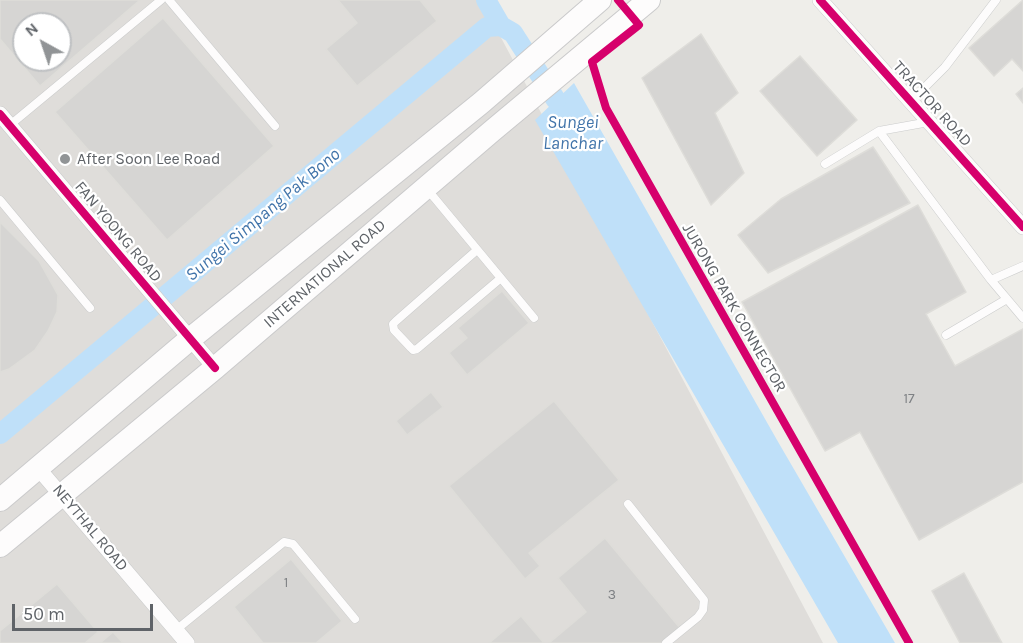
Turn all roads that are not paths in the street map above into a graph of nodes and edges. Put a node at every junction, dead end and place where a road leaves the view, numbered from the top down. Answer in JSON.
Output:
{"nodes":[{"id":1,"x":161,"y":0,"type":"edge"},
{"id":2,"x":169,"y":0,"type":"edge"},
{"id":3,"x":600,"y":0,"type":"edge"},
{"id":4,"x":649,"y":0,"type":"edge"},
{"id":5,"x":820,"y":0,"type":"edge"},
{"id":6,"x":996,"y":0,"type":"edge"},
{"id":7,"x":911,"y":101,"type":"junction"},
{"id":8,"x":5,"y":120,"type":"edge"},
{"id":9,"x":929,"y":122,"type":"junction"},
{"id":10,"x":274,"y":126,"type":"dead end"},
{"id":11,"x":879,"y":131,"type":"junction"},
{"id":12,"x":825,"y":165,"type":"dead end"},
{"id":13,"x":426,"y":188,"type":"junction"},
{"id":14,"x":0,"y":200,"type":"edge"},
{"id":15,"x":1023,"y":226,"type":"edge"},
{"id":16,"x":477,"y":250,"type":"junction"},
{"id":17,"x":1023,"y":267,"type":"edge"},
{"id":18,"x":501,"y":278,"type":"junction"},
{"id":19,"x":991,"y":280,"type":"junction"},
{"id":20,"x":1007,"y":299,"type":"junction"},
{"id":21,"x":90,"y":308,"type":"dead end"},
{"id":22,"x":534,"y":318,"type":"dead end"},
{"id":23,"x":1023,"y":318,"type":"edge"},
{"id":24,"x":946,"y":335,"type":"dead end"},
{"id":25,"x":190,"y":339,"type":"junction"},
{"id":26,"x":215,"y":368,"type":"junction"},
{"id":27,"x":38,"y":468,"type":"junction"},
{"id":28,"x":62,"y":494,"type":"junction"},
{"id":29,"x":0,"y":500,"type":"edge"},
{"id":30,"x":628,"y":504,"type":"dead end"},
{"id":31,"x":0,"y":546,"type":"edge"},
{"id":32,"x":355,"y":619,"type":"dead end"},
{"id":33,"x":177,"y":630,"type":"junction"},
{"id":34,"x":187,"y":643,"type":"edge"},
{"id":35,"x":666,"y":643,"type":"edge"}],
"edges":[{"from":1,"to":8,"type":"lane"},
{"from":2,"to":10,"type":"lane"},
{"from":3,"to":25,"type":"main road","name":"INTERNATIONAL ROAD"},
{"from":4,"to":13,"type":"main road","name":"INTERNATIONAL ROAD"},
{"from":5,"to":7,"type":"street","name":"TRACTOR ROAD"},
{"from":6,"to":7,"type":"lane"},
{"from":7,"to":9,"type":"street","name":"TRACTOR ROAD"},
{"from":8,"to":25,"type":"street","name":"FAN YOONG ROAD"},
{"from":9,"to":11,"type":"lane"},
{"from":9,"to":15,"type":"street","name":"TRACTOR ROAD"},
{"from":11,"to":12,"type":"lane"},
{"from":11,"to":19,"type":"lane"},
{"from":13,"to":16,"type":"lane"},
{"from":13,"to":26,"type":"main road","name":"INTERNATIONAL ROAD"},
{"from":14,"to":21,"type":"lane"},
{"from":16,"to":18,"type":"lane"},
{"from":16,"to":18,"type":"lane"},
{"from":17,"to":19,"type":"lane"},
{"from":18,"to":22,"type":"lane"},
{"from":19,"to":20,"type":"lane"},
{"from":20,"to":23,"type":"lane"},
{"from":20,"to":24,"type":"lane"},
{"from":25,"to":26,"type":"street","name":"FAN YOONG ROAD"},
{"from":25,"to":27,"type":"main road","name":"INTERNATIONAL ROAD"},
{"from":26,"to":28,"type":"main road","name":"INTERNATIONAL ROAD"},
{"from":27,"to":28,"type":"street","name":"NEYTHAL ROAD"},
{"from":27,"to":29,"type":"main road","name":"INTERNATIONAL ROAD"},
{"from":28,"to":31,"type":"main road","name":"INTERNATIONAL ROAD"},
{"from":28,"to":33,"type":"street","name":"NEYTHAL ROAD"},
{"from":30,"to":35,"type":"lane"},
{"from":32,"to":33,"type":"lane"},
{"from":33,"to":34,"type":"street","name":"NEYTHAL ROAD"}]}
